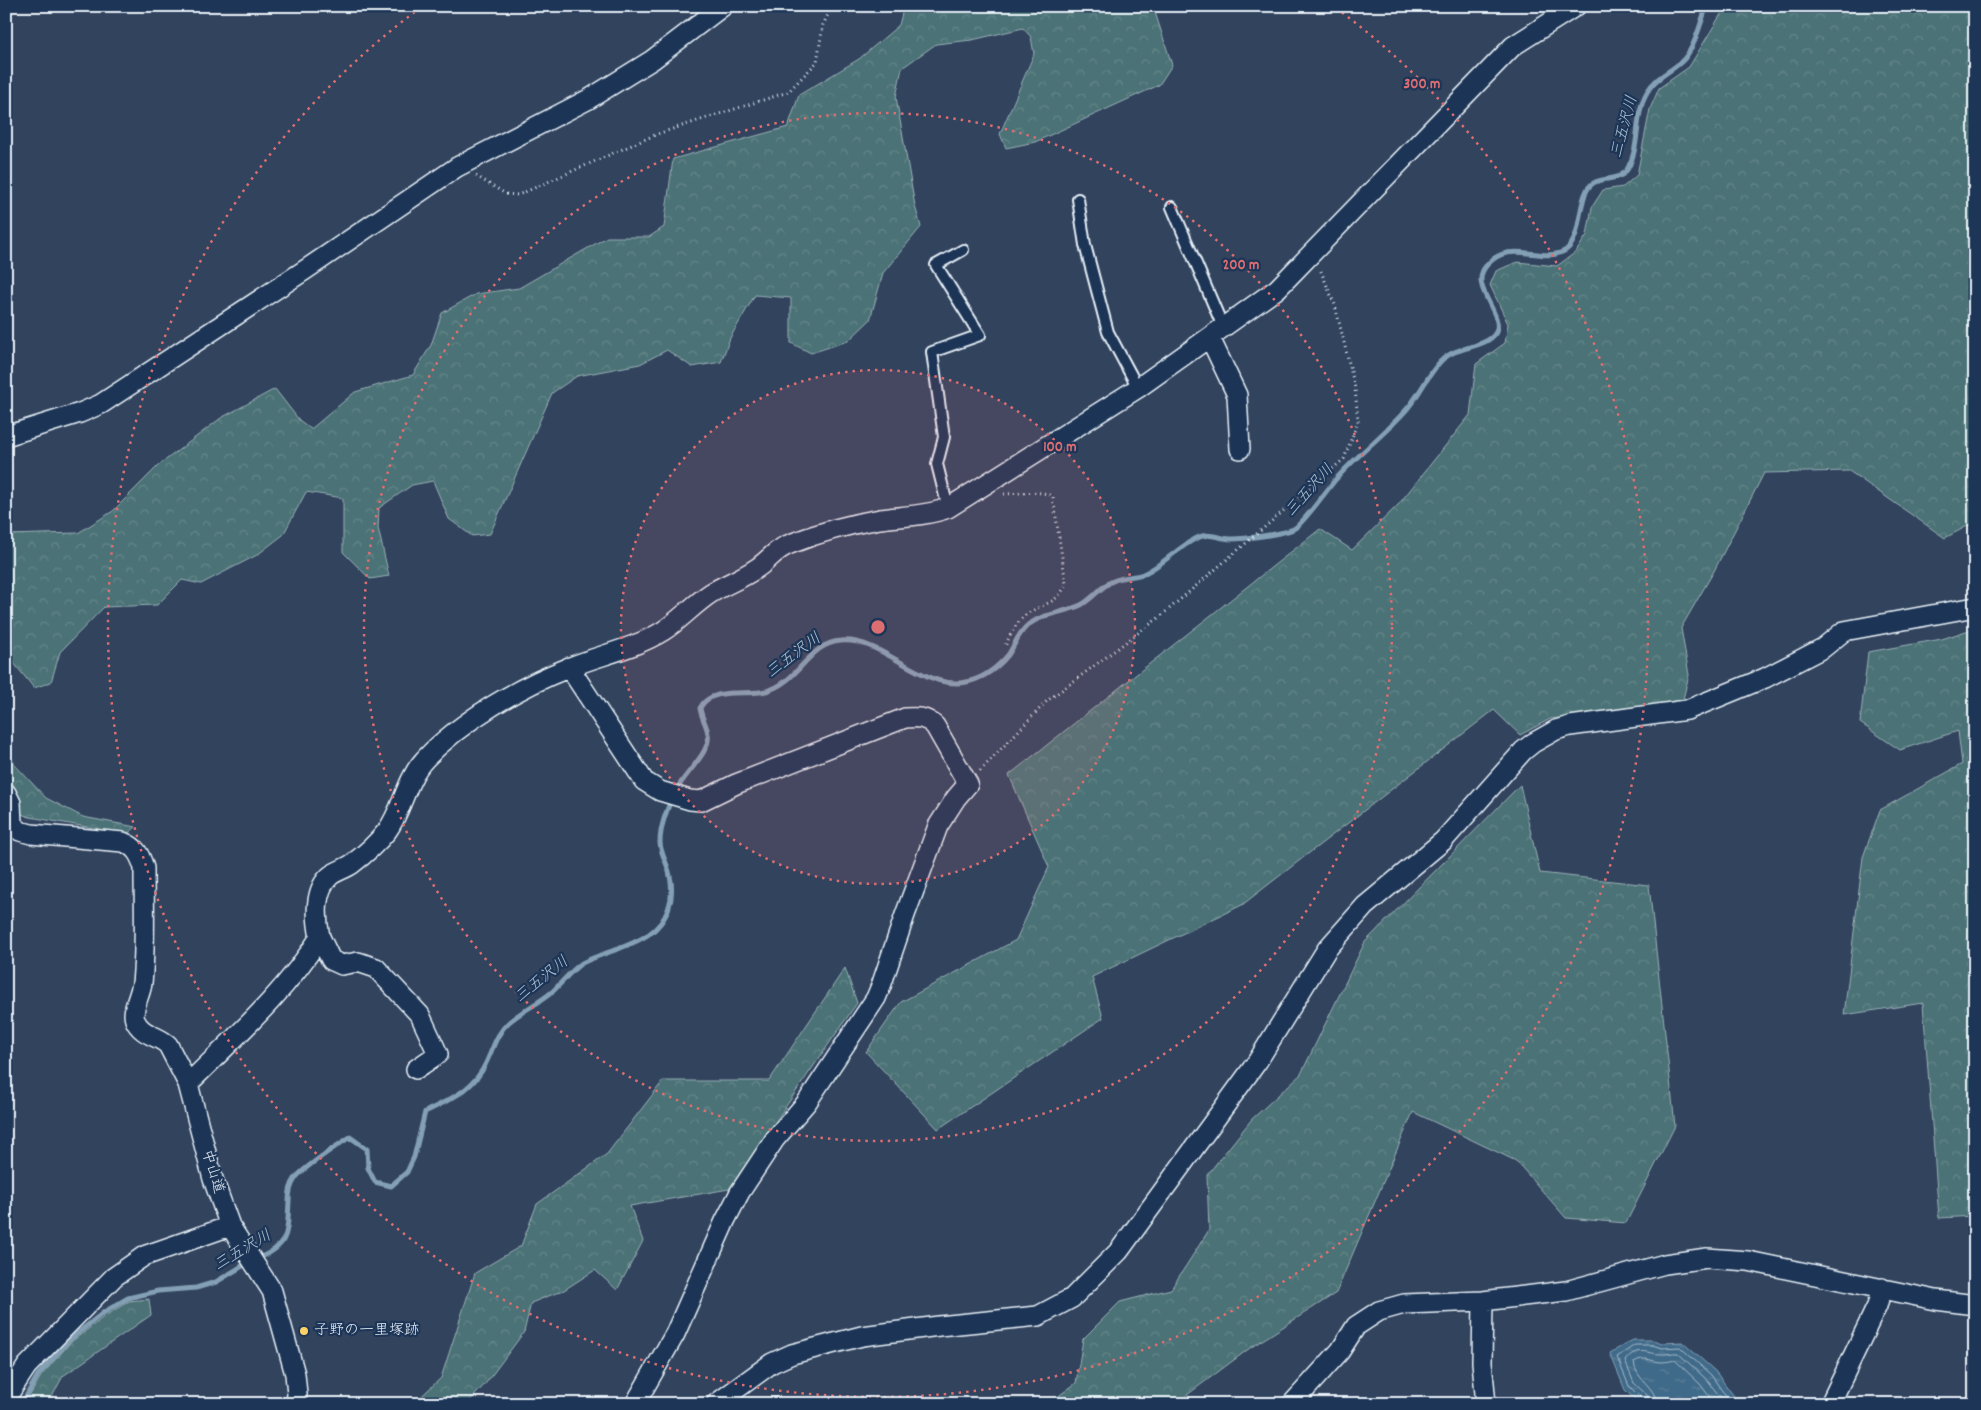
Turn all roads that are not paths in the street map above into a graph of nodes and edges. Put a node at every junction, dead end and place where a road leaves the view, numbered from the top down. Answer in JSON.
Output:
{"nodes":[{"id":1,"x":723,"y":6,"type":"edge"},
{"id":2,"x":1576,"y":6,"type":"edge"},
{"id":3,"x":1078,"y":199,"type":"dead end"},
{"id":4,"x":1172,"y":207,"type":"dead end"},
{"id":5,"x":963,"y":250,"type":"dead end"},
{"id":6,"x":1216,"y":333,"type":"junction"},
{"id":7,"x":1138,"y":388,"type":"junction"},
{"id":8,"x":6,"y":436,"type":"edge"},
{"id":9,"x":1240,"y":449,"type":"dead end"},
{"id":10,"x":948,"y":508,"type":"junction"},
{"id":11,"x":1975,"y":607,"type":"edge"},
{"id":12,"x":569,"y":667,"type":"junction"},
{"id":13,"x":6,"y":793,"type":"edge"},
{"id":14,"x":320,"y":937,"type":"junction"},
{"id":15,"x":416,"y":1069,"type":"dead end"},
{"id":16,"x":188,"y":1084,"type":"junction"},
{"id":17,"x":230,"y":1226,"type":"junction"},
{"id":18,"x":1882,"y":1288,"type":"junction"},
{"id":19,"x":1484,"y":1301,"type":"junction"},
{"id":20,"x":1975,"y":1306,"type":"edge"},
{"id":21,"x":6,"y":1398,"type":"edge"},
{"id":22,"x":296,"y":1404,"type":"edge"},
{"id":23,"x":635,"y":1404,"type":"edge"},
{"id":24,"x":716,"y":1404,"type":"edge"},
{"id":25,"x":1292,"y":1404,"type":"edge"},
{"id":26,"x":1486,"y":1404,"type":"edge"},
{"id":27,"x":1830,"y":1404,"type":"edge"}],
"edges":[{"from":1,"to":8,"type":"street"},
{"from":2,"to":6,"type":"street"},
{"from":3,"to":7,"type":"lane"},
{"from":4,"to":6,"type":"lane"},
{"from":5,"to":10,"type":"lane"},
{"from":6,"to":7,"type":"street"},
{"from":6,"to":9,"type":"street"},
{"from":7,"to":10,"type":"street"},
{"from":10,"to":12,"type":"street"},
{"from":11,"to":24,"type":"street"},
{"from":12,"to":14,"type":"street"},
{"from":12,"to":23,"type":"street"},
{"from":13,"to":16,"type":"street","name":"中山道"},
{"from":14,"to":15,"type":"street"},
{"from":14,"to":16,"type":"street"},
{"from":16,"to":17,"type":"street","name":"中山道"},
{"from":17,"to":21,"type":"street"},
{"from":17,"to":22,"type":"street","name":"中山道"},
{"from":18,"to":19,"type":"street"},
{"from":18,"to":20,"type":"street"},
{"from":18,"to":27,"type":"street"},
{"from":19,"to":25,"type":"street"},
{"from":19,"to":26,"type":"street"}]}
